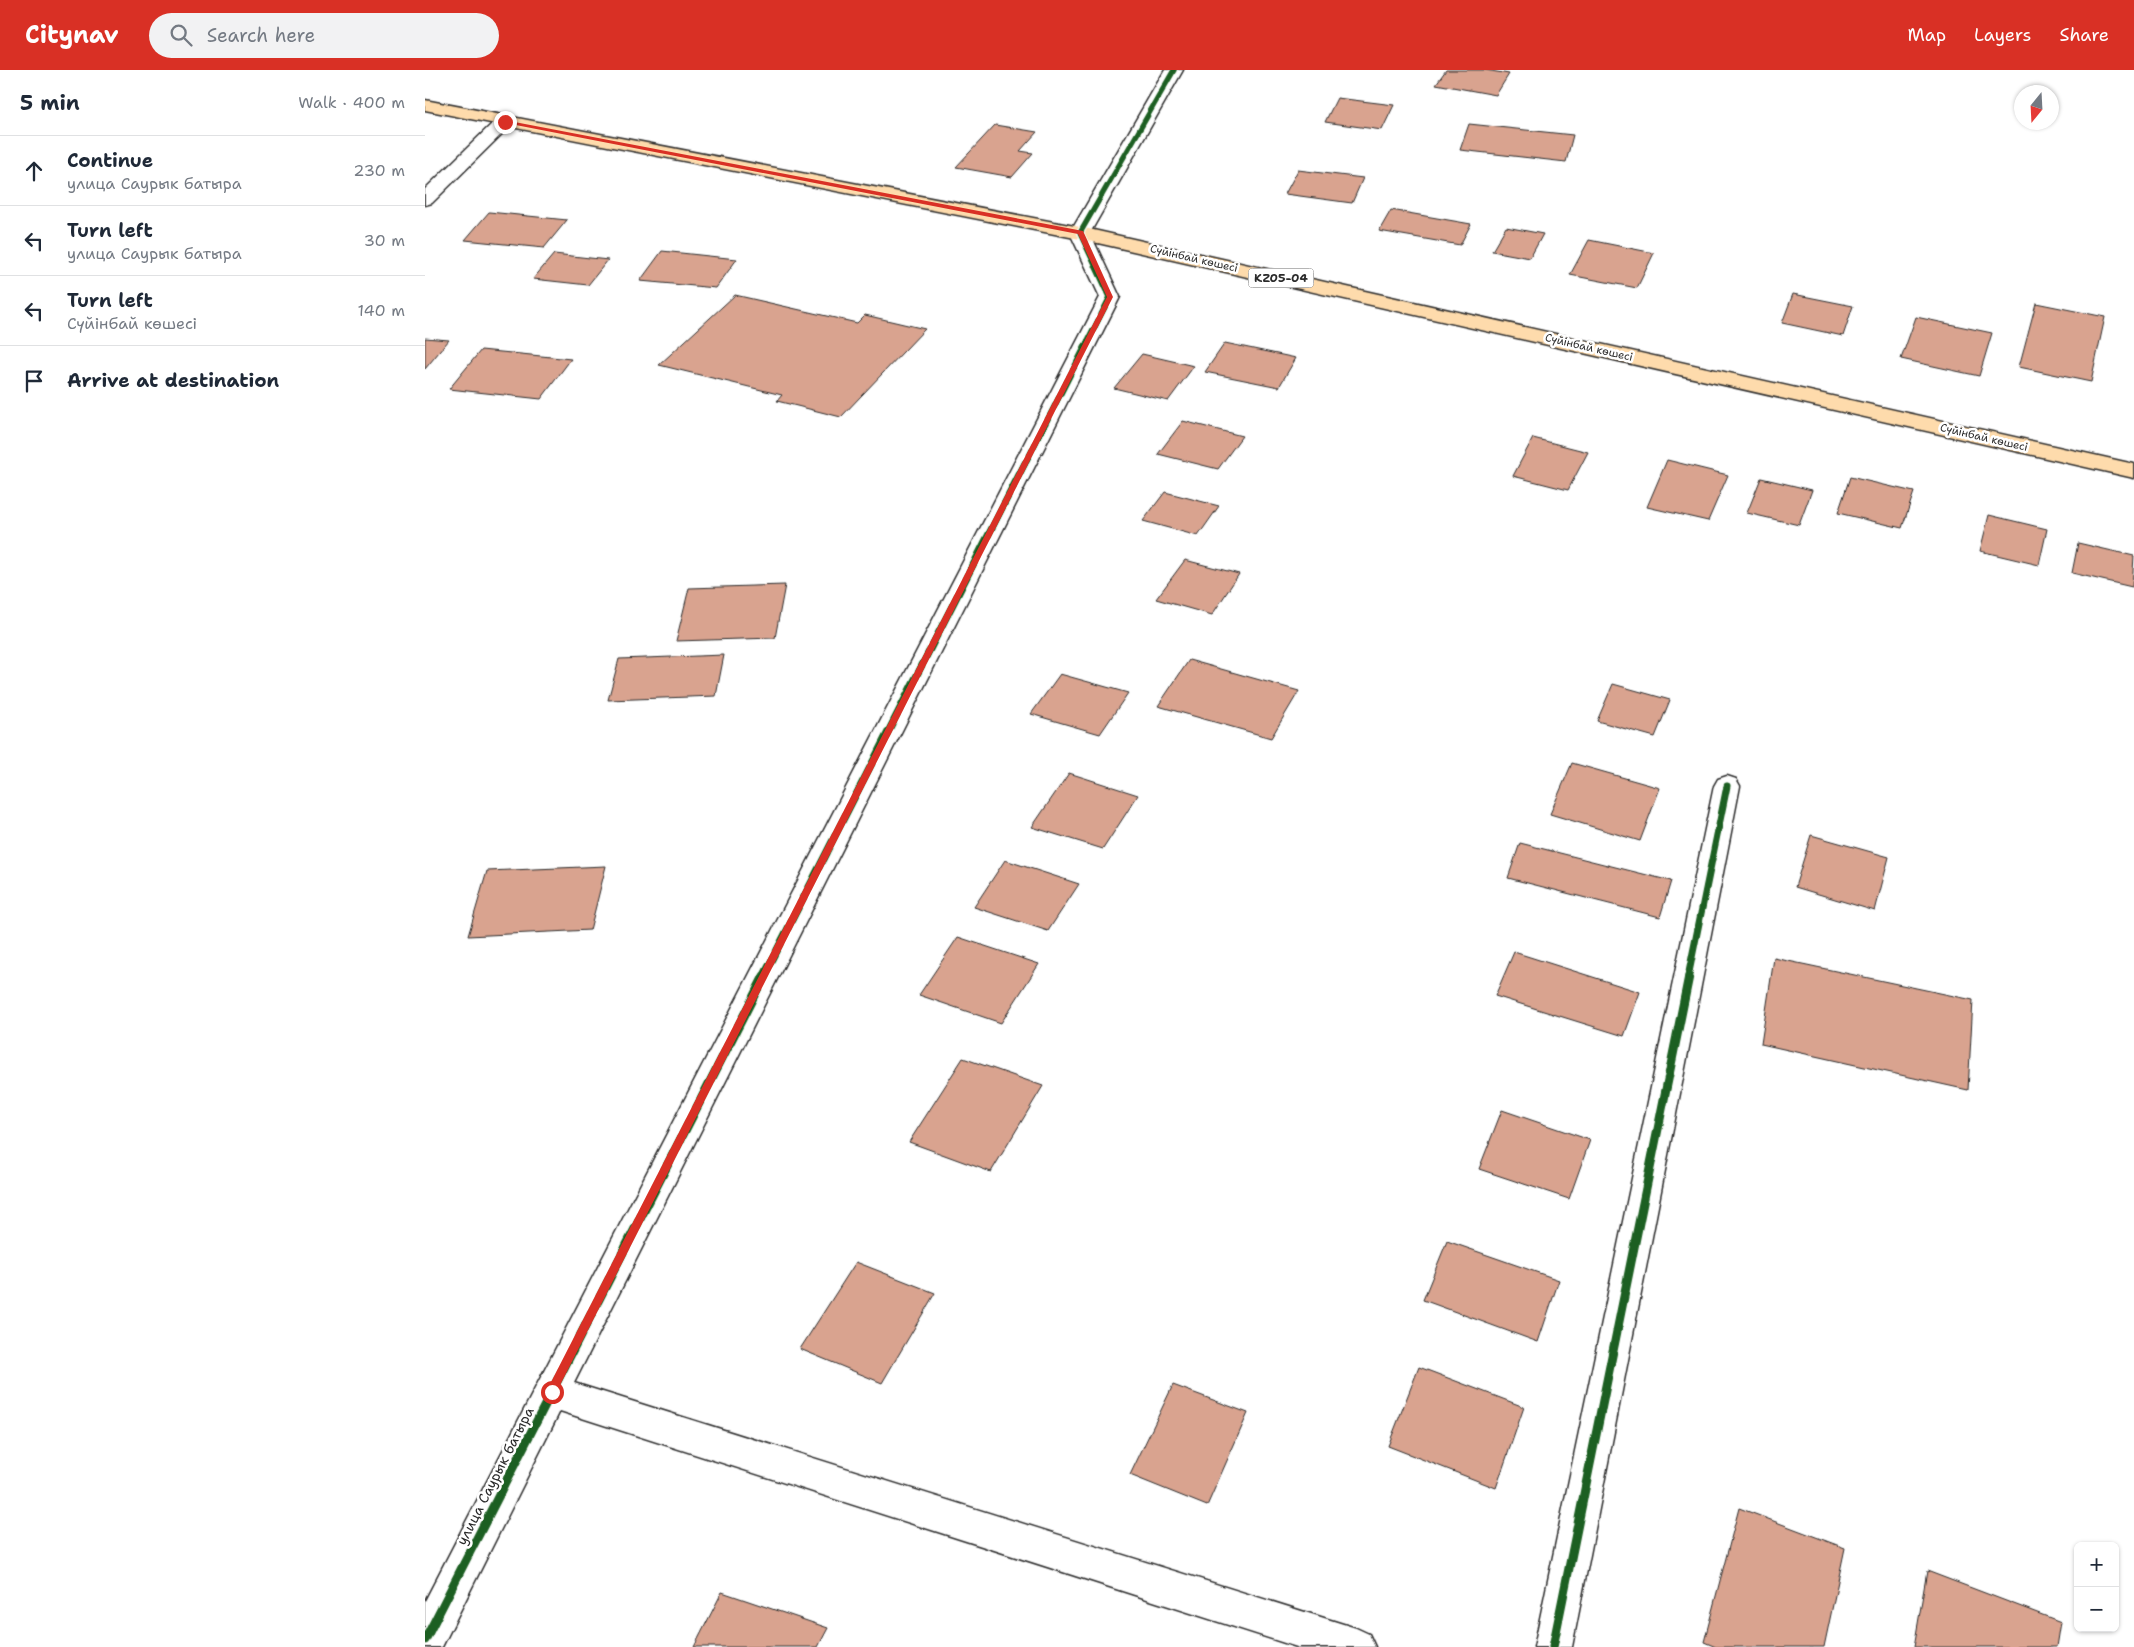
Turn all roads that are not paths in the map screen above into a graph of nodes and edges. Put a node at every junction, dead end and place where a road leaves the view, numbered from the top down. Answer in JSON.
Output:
{"nodes":[{"id":1,"x":1174,"y":70,"type":"edge"},
{"id":2,"x":425,"y":104,"type":"edge"},
{"id":3,"x":505,"y":122,"type":"junction"},
{"id":4,"x":425,"y":199,"type":"edge"},
{"id":5,"x":1081,"y":233,"type":"junction"},
{"id":6,"x":2134,"y":470,"type":"edge"},
{"id":7,"x":1727,"y":786,"type":"dead end"},
{"id":8,"x":552,"y":1392,"type":"junction"},
{"id":9,"x":425,"y":1640,"type":"edge"},
{"id":10,"x":1356,"y":1647,"type":"edge"},
{"id":11,"x":1553,"y":1647,"type":"edge"}],
"edges":[{"from":1,"to":5,"type":"street"},
{"from":2,"to":3,"type":"main road","name":"Сүйінбай көшесі","number":"KZ05-04"},
{"from":3,"to":4,"type":"street"},
{"from":3,"to":5,"type":"main road","name":"Сүйінбай көшесі","number":"KZ05-04"},
{"from":5,"to":6,"type":"main road","name":"Сүйінбай көшесі","number":"KZ05-04"},
{"from":5,"to":8,"type":"street","name":"улица Саурык батыра"},
{"from":7,"to":11,"type":"street"},
{"from":8,"to":9,"type":"street","name":"улица Саурык батыра"},
{"from":8,"to":10,"type":"street"}]}
